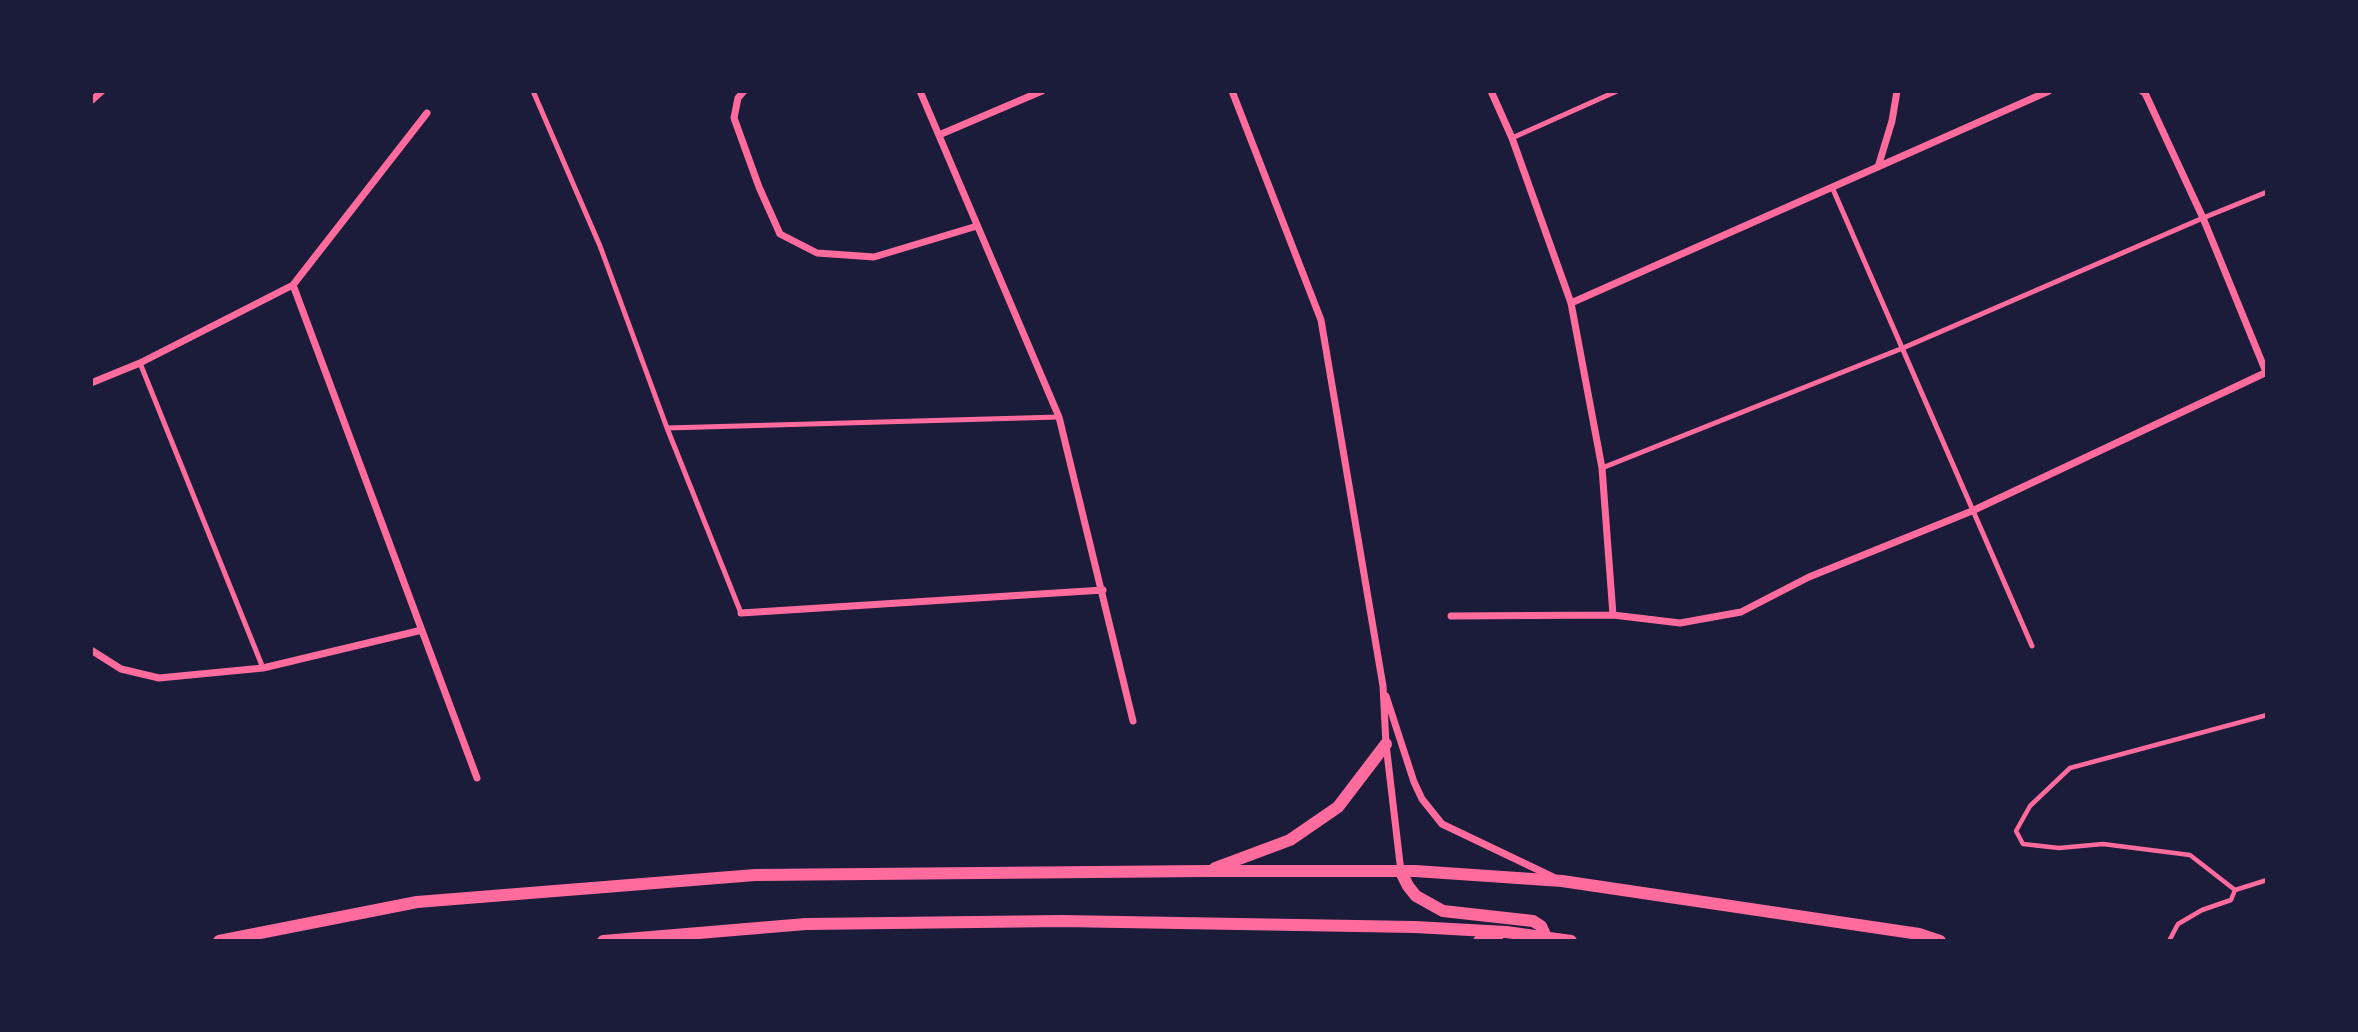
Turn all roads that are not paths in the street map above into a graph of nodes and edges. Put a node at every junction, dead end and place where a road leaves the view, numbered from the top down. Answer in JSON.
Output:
{"nodes":[{"id":1,"x":102,"y":91,"type":"edge"},
{"id":2,"x":533,"y":91,"type":"edge"},
{"id":3,"x":744,"y":91,"type":"edge"},
{"id":4,"x":920,"y":91,"type":"edge"},
{"id":5,"x":1042,"y":91,"type":"edge"},
{"id":6,"x":1232,"y":91,"type":"edge"},
{"id":7,"x":1491,"y":91,"type":"edge"},
{"id":8,"x":1617,"y":91,"type":"edge"},
{"id":9,"x":1897,"y":91,"type":"edge"},
{"id":10,"x":2049,"y":91,"type":"edge"},
{"id":11,"x":2142,"y":91,"type":"edge"},
{"id":12,"x":91,"y":101,"type":"edge"},
{"id":13,"x":427,"y":113,"type":"dead end"},
{"id":14,"x":939,"y":135,"type":"junction"},
{"id":15,"x":1512,"y":138,"type":"junction"},
{"id":16,"x":1878,"y":167,"type":"junction"},
{"id":17,"x":1832,"y":187,"type":"junction"},
{"id":18,"x":2267,"y":192,"type":"edge"},
{"id":19,"x":2203,"y":218,"type":"junction"},
{"id":20,"x":977,"y":226,"type":"junction"},
{"id":21,"x":293,"y":285,"type":"junction"},
{"id":22,"x":1571,"y":303,"type":"junction"},
{"id":23,"x":1903,"y":348,"type":"junction"},
{"id":24,"x":141,"y":363,"type":"junction"},
{"id":25,"x":2266,"y":372,"type":"edge"},
{"id":26,"x":91,"y":383,"type":"edge"},
{"id":27,"x":1059,"y":416,"type":"junction"},
{"id":28,"x":667,"y":428,"type":"junction"},
{"id":29,"x":1602,"y":468,"type":"junction"},
{"id":30,"x":1972,"y":511,"type":"junction"},
{"id":31,"x":1103,"y":590,"type":"junction"},
{"id":32,"x":741,"y":613,"type":"joint"},
{"id":33,"x":1613,"y":615,"type":"junction"},
{"id":34,"x":1451,"y":616,"type":"dead end"},
{"id":35,"x":422,"y":630,"type":"junction"},
{"id":36,"x":2032,"y":646,"type":"dead end"},
{"id":37,"x":91,"y":650,"type":"edge"},
{"id":38,"x":263,"y":668,"type":"junction"},
{"id":39,"x":1383,"y":685,"type":"junction"},
{"id":40,"x":1133,"y":721,"type":"dead end"},
{"id":41,"x":1387,"y":744,"type":"junction"},
{"id":42,"x":477,"y":778,"type":"dead end"},
{"id":43,"x":1208,"y":871,"type":"junction"},
{"id":44,"x":1401,"y":872,"type":"junction"},
{"id":45,"x":1562,"y":881,"type":"junction"},
{"id":46,"x":1506,"y":932,"type":"junction"},
{"id":47,"x":745,"y":936,"type":"edge"},
{"id":48,"x":1545,"y":937,"type":"junction"},
{"id":49,"x":219,"y":941,"type":"edge"},
{"id":50,"x":603,"y":941,"type":"edge"},
{"id":51,"x":1479,"y":941,"type":"edge"},
{"id":52,"x":1571,"y":941,"type":"edge"},
{"id":53,"x":1940,"y":941,"type":"edge"}],
"edges":[{"from":1,"to":12,"type":"street"},
{"from":2,"to":28,"type":"lane"},
{"from":3,"to":20,"type":"street"},
{"from":4,"to":14,"type":"street"},
{"from":5,"to":14,"type":"street"},
{"from":6,"to":39,"type":"street"},
{"from":7,"to":15,"type":"street"},
{"from":8,"to":15,"type":"lane"},
{"from":9,"to":16,"type":"street"},
{"from":10,"to":16,"type":"street"},
{"from":11,"to":19,"type":"street"},
{"from":13,"to":21,"type":"street"},
{"from":14,"to":20,"type":"street"},
{"from":15,"to":22,"type":"street"},
{"from":16,"to":17,"type":"street"},
{"from":17,"to":22,"type":"street"},
{"from":17,"to":23,"type":"lane"},
{"from":18,"to":19,"type":"lane"},
{"from":19,"to":23,"type":"lane"},
{"from":19,"to":25,"type":"street"},
{"from":20,"to":27,"type":"street"},
{"from":21,"to":24,"type":"street"},
{"from":21,"to":35,"type":"street"},
{"from":22,"to":29,"type":"street"},
{"from":23,"to":29,"type":"lane"},
{"from":23,"to":30,"type":"lane"},
{"from":24,"to":26,"type":"street"},
{"from":24,"to":38,"type":"lane"},
{"from":25,"to":30,"type":"street"},
{"from":27,"to":28,"type":"lane"},
{"from":27,"to":31,"type":"street"},
{"from":28,"to":32,"type":"lane"},
{"from":29,"to":33,"type":"street"},
{"from":30,"to":33,"type":"street"},
{"from":30,"to":36,"type":"lane"},
{"from":31,"to":32,"type":"street"},
{"from":31,"to":40,"type":"street"},
{"from":33,"to":34,"type":"street"},
{"from":35,"to":38,"type":"street"},
{"from":35,"to":42,"type":"street"},
{"from":37,"to":38,"type":"street"},
{"from":39,"to":41,"type":"street"},
{"from":39,"to":45,"type":"street"},
{"from":41,"to":43,"type":"street"},
{"from":41,"to":44,"type":"street"},
{"from":43,"to":44,"type":"street"},
{"from":43,"to":49,"type":"street"},
{"from":44,"to":45,"type":"street"},
{"from":44,"to":48,"type":"street"},
{"from":45,"to":53,"type":"street"},
{"from":46,"to":47,"type":"street"},
{"from":46,"to":48,"type":"street"},
{"from":46,"to":51,"type":"street"},
{"from":47,"to":50,"type":"street"},
{"from":48,"to":52,"type":"street"}]}
